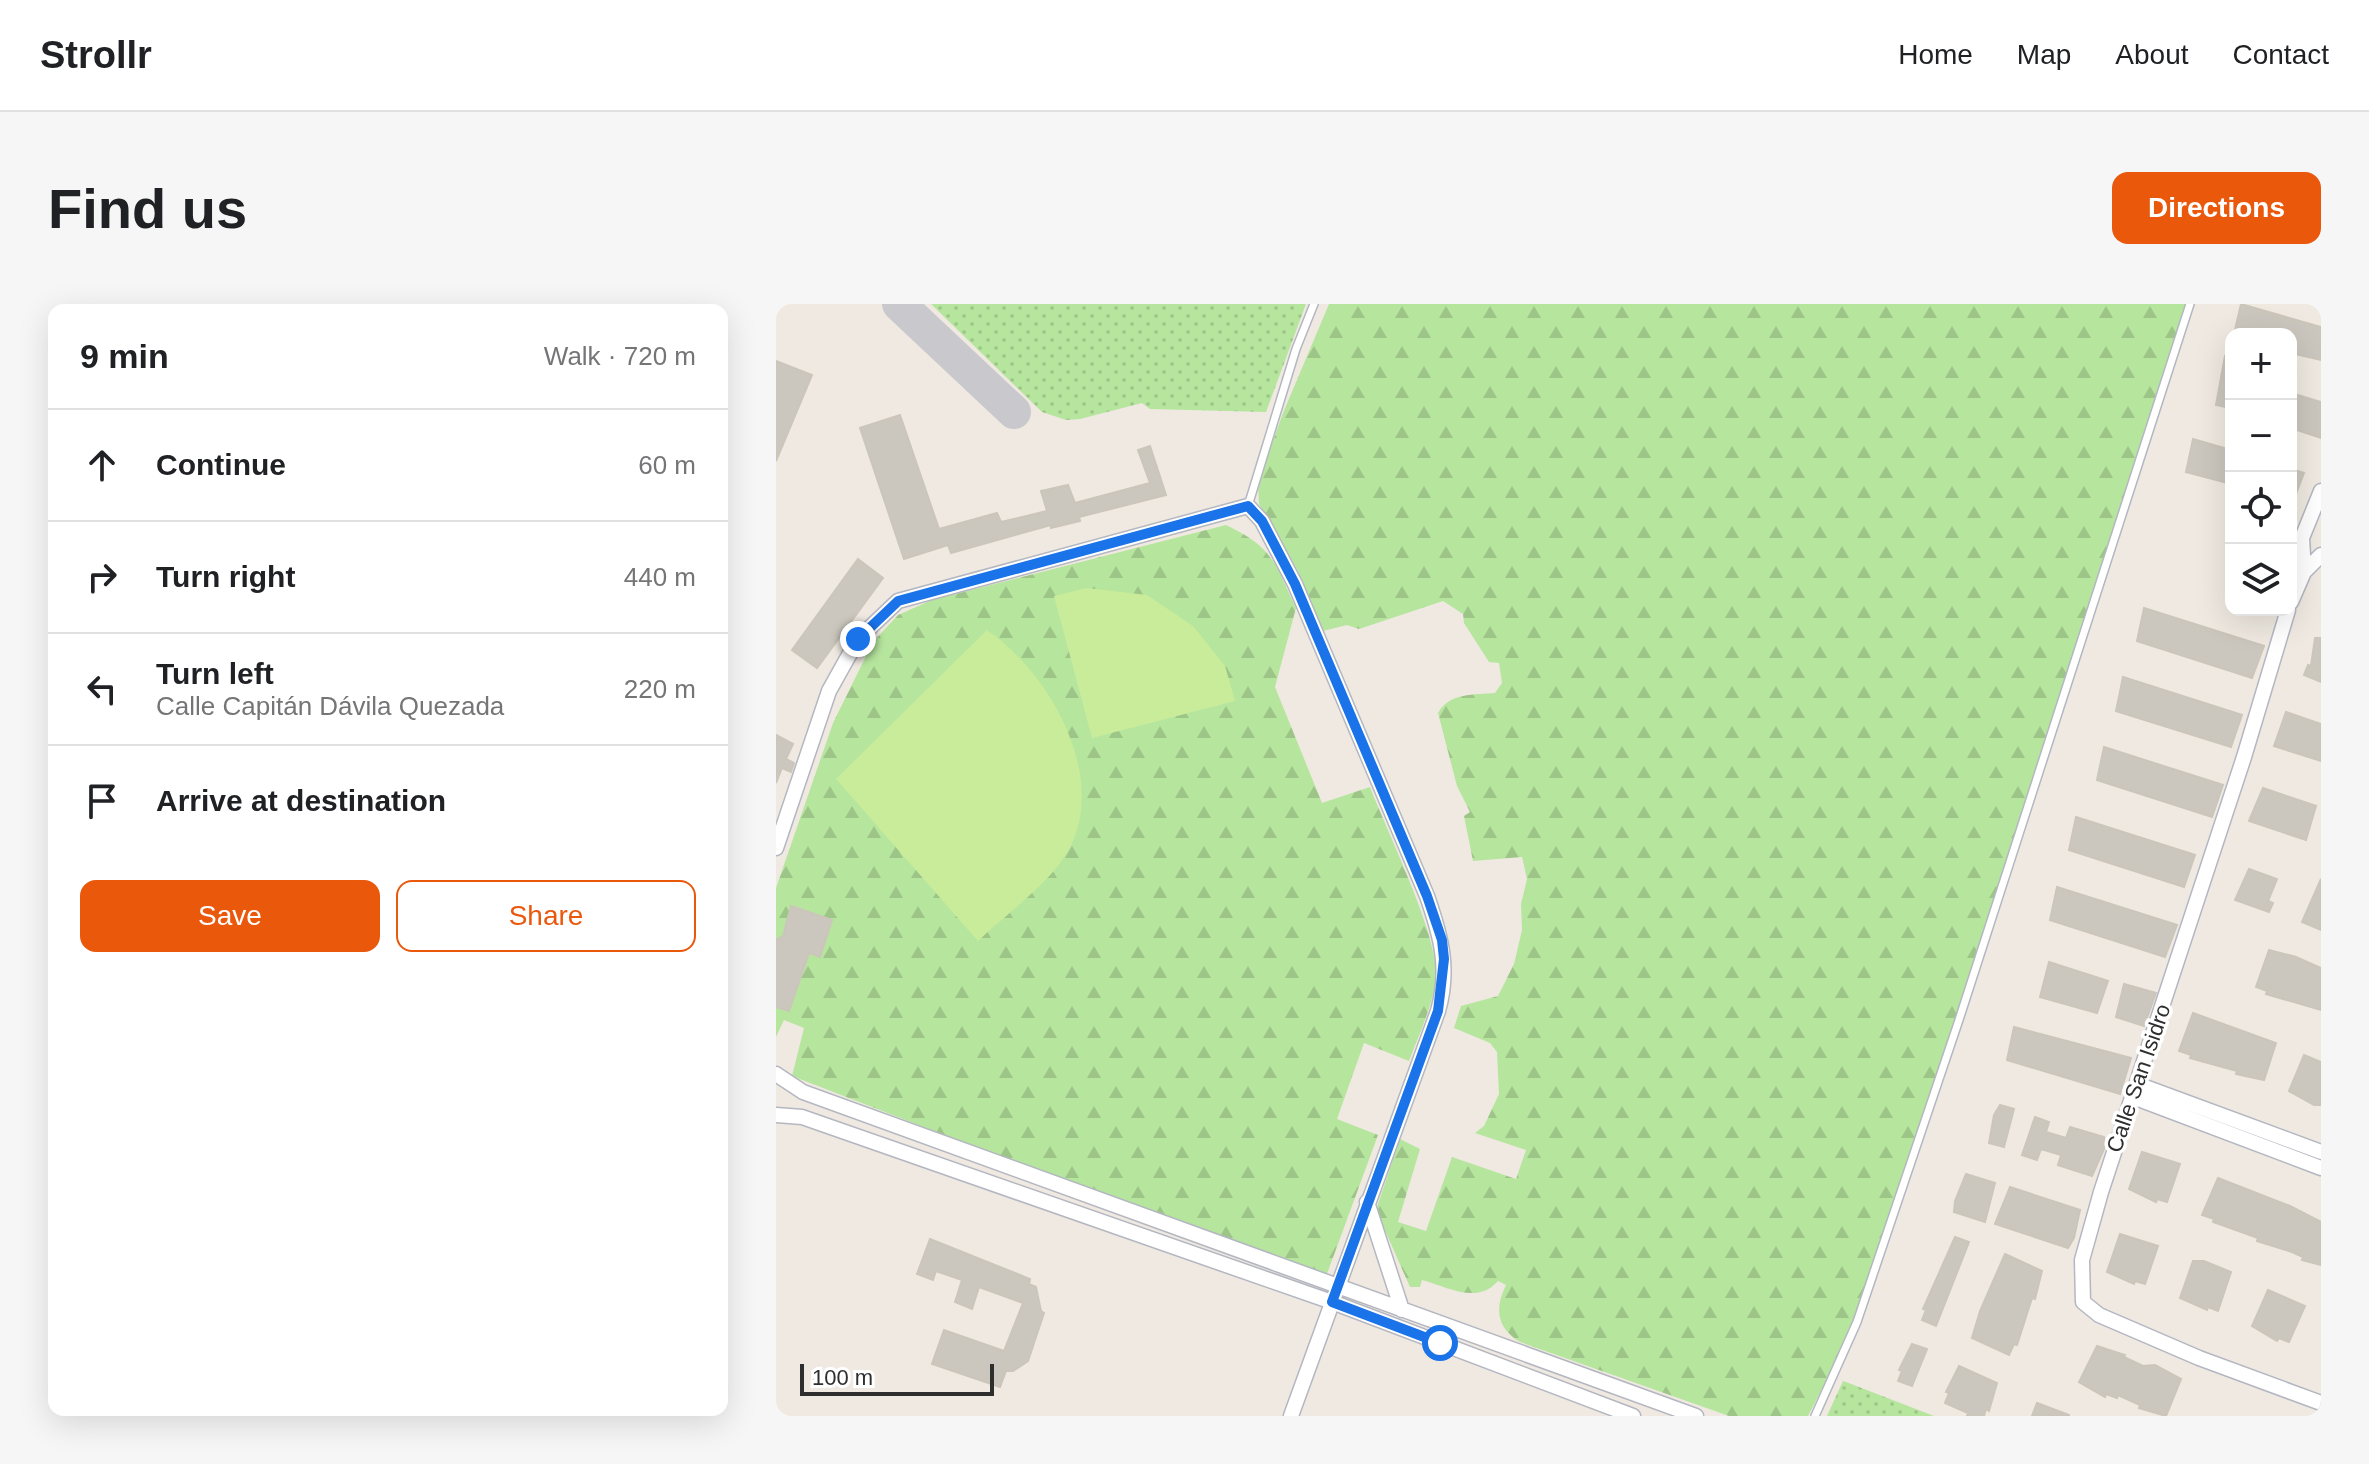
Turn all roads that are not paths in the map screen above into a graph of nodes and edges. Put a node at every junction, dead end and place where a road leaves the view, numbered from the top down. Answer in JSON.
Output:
{"nodes":[{"id":1,"x":1314,"y":304,"type":"edge"},
{"id":2,"x":2190,"y":304,"type":"edge"},
{"id":3,"x":2321,"y":491,"type":"edge"},
{"id":4,"x":1248,"y":506,"type":"junction"},
{"id":5,"x":2321,"y":555,"type":"edge"},
{"id":6,"x":2304,"y":572,"type":"junction"},
{"id":7,"x":2297,"y":588,"type":"edge"},
{"id":8,"x":2286,"y":616,"type":"edge"},
{"id":9,"x":776,"y":848,"type":"edge"},
{"id":10,"x":776,"y":1074,"type":"edge"},
{"id":11,"x":2135,"y":1091,"type":"junction"},
{"id":12,"x":776,"y":1115,"type":"edge"},
{"id":13,"x":2213,"y":1119,"type":"junction"},
{"id":14,"x":2321,"y":1152,"type":"edge"},
{"id":15,"x":2321,"y":1168,"type":"edge"},
{"id":16,"x":1367,"y":1201,"type":"junction"},
{"id":17,"x":1337,"y":1287,"type":"junction"},
{"id":18,"x":1332,"y":1302,"type":"junction"},
{"id":19,"x":1402,"y":1310,"type":"junction"},
{"id":20,"x":2321,"y":1403,"type":"edge"},
{"id":21,"x":1291,"y":1416,"type":"edge"},
{"id":22,"x":1633,"y":1416,"type":"edge"},
{"id":23,"x":1696,"y":1416,"type":"edge"},
{"id":24,"x":1815,"y":1416,"type":"edge"}],
"edges":[{"from":1,"to":4,"type":"lane"},
{"from":2,"to":24,"type":"lane"},
{"from":3,"to":6,"type":"street"},
{"from":4,"to":9,"type":"street"},
{"from":4,"to":16,"type":"street"},
{"from":5,"to":6,"type":"street"},
{"from":6,"to":7,"type":"street"},
{"from":8,"to":11,"type":"street","name":"Calle San Isidro"},
{"from":10,"to":17,"type":"street"},
{"from":11,"to":13,"type":"street"},
{"from":11,"to":20,"type":"street","name":"Calle San Isidro"},
{"from":12,"to":18,"type":"street"},
{"from":13,"to":14,"type":"street"},
{"from":13,"to":15,"type":"street"},
{"from":16,"to":17,"type":"street"},
{"from":16,"to":19,"type":"street"},
{"from":17,"to":18,"type":"street"},
{"from":17,"to":19,"type":"street"},
{"from":18,"to":21,"type":"street"},
{"from":18,"to":22,"type":"street"},
{"from":19,"to":23,"type":"street"}]}
